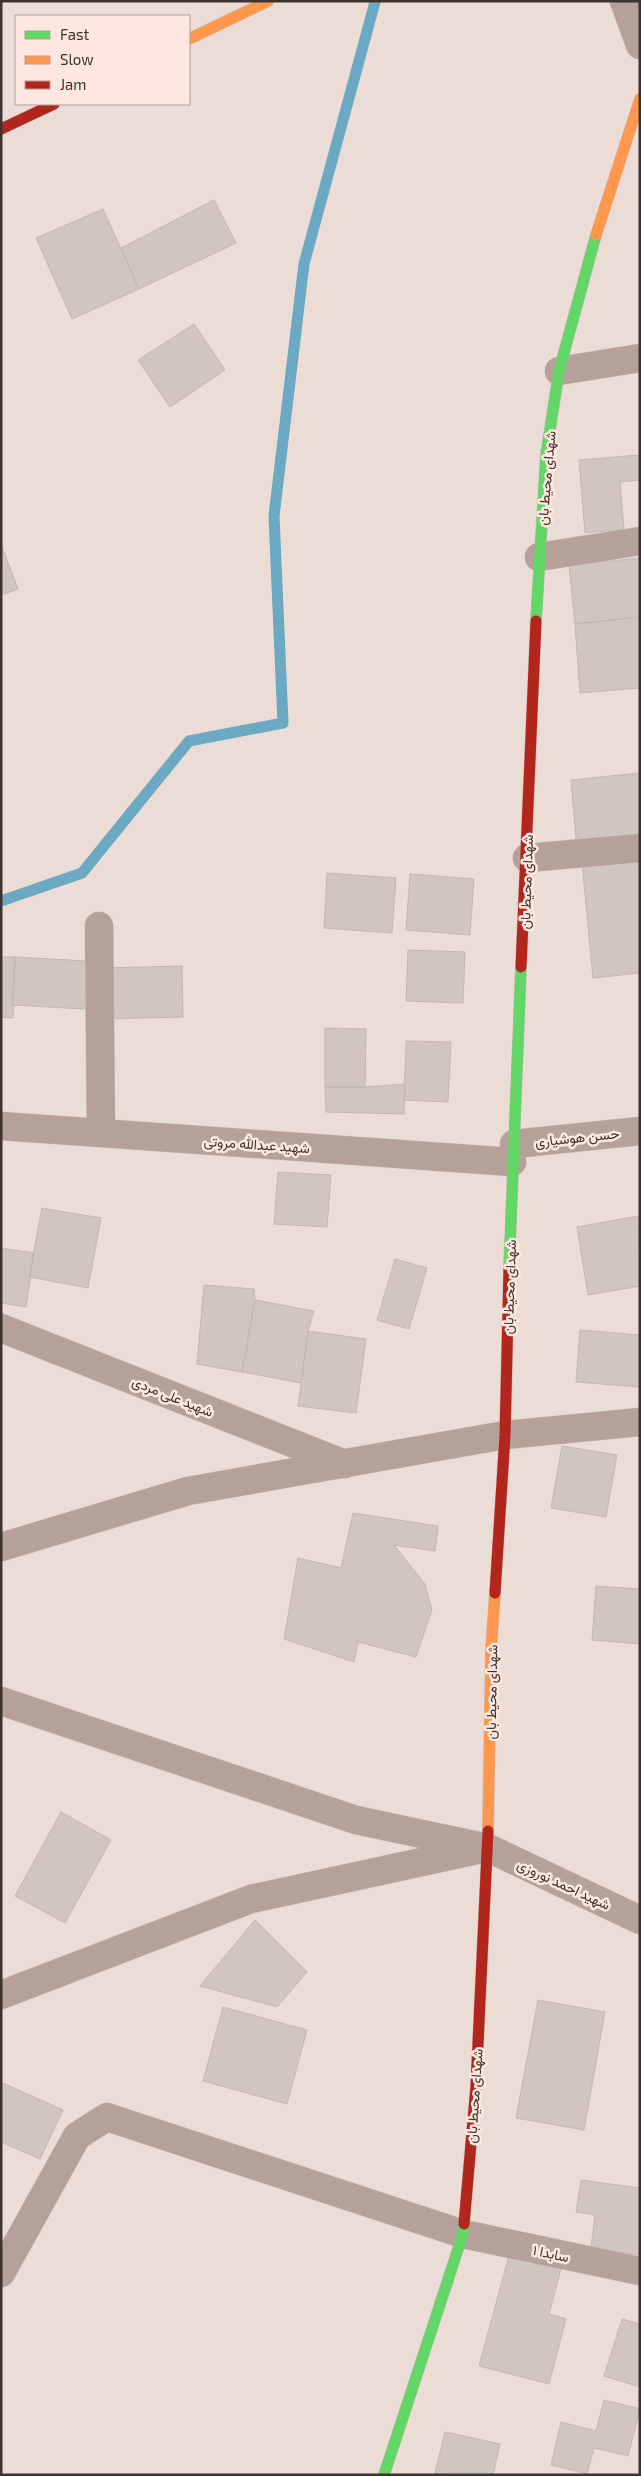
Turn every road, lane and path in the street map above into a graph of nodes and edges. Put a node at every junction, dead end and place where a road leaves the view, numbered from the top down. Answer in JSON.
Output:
{"nodes":[{"id":1,"x":268,"y":1,"type":"edge"},
{"id":2,"x":624,"y":1,"type":"edge"},
{"id":3,"x":190,"y":39,"type":"edge"},
{"id":4,"x":640,"y":45,"type":"edge"},
{"id":5,"x":640,"y":99,"type":"edge"},
{"id":6,"x":52,"y":105,"type":"edge"},
{"id":7,"x":1,"y":129,"type":"edge"},
{"id":8,"x":640,"y":358,"type":"edge"},
{"id":9,"x":558,"y":371,"type":"junction"},
{"id":10,"x":640,"y":541,"type":"edge"},
{"id":11,"x":539,"y":557,"type":"junction"},
{"id":12,"x":640,"y":848,"type":"edge"},
{"id":13,"x":527,"y":858,"type":"junction"},
{"id":14,"x":99,"y":926,"type":"dead end"},
{"id":15,"x":1,"y":1126,"type":"edge"},
{"id":16,"x":640,"y":1131,"type":"edge"},
{"id":17,"x":102,"y":1133,"type":"junction"},
{"id":18,"x":513,"y":1153,"type":"junction"},
{"id":19,"x":1,"y":1328,"type":"edge"},
{"id":20,"x":640,"y":1422,"type":"edge"},
{"id":21,"x":505,"y":1435,"type":"junction"},
{"id":22,"x":345,"y":1464,"type":"junction"},
{"id":23,"x":1,"y":1547,"type":"edge"},
{"id":24,"x":1,"y":1701,"type":"edge"},
{"id":25,"x":488,"y":1848,"type":"junction"},
{"id":26,"x":640,"y":1920,"type":"edge"},
{"id":27,"x":1,"y":1995,"type":"edge"},
{"id":28,"x":463,"y":2234,"type":"junction"},
{"id":29,"x":640,"y":2271,"type":"edge"},
{"id":30,"x":1,"y":2274,"type":"edge"},
{"id":31,"x":384,"y":2475,"type":"edge"}],
"edges":[{"from":1,"to":3,"type":"street"},
{"from":2,"to":4,"type":"street"},
{"from":5,"to":9,"type":"street","name":"شهدای محیط بان"},
{"from":6,"to":7,"type":"street"},
{"from":8,"to":9,"type":"street"},
{"from":9,"to":11,"type":"street","name":"شهدای محیط بان"},
{"from":10,"to":11,"type":"street"},
{"from":11,"to":13,"type":"street","name":"شهدای محیط بان"},
{"from":12,"to":13,"type":"street"},
{"from":13,"to":18,"type":"street","name":"شهدای محیط بان"},
{"from":14,"to":17,"type":"street"},
{"from":15,"to":17,"type":"street","name":"شهید عبدالله مروتی"},
{"from":16,"to":18,"type":"street","name":"حسن هوشیاری"},
{"from":17,"to":18,"type":"street","name":"شهید عبدالله مروتی"},
{"from":18,"to":21,"type":"street","name":"شهدای محیط بان"},
{"from":19,"to":22,"type":"street","name":"شهید علی مردی"},
{"from":20,"to":21,"type":"street"},
{"from":21,"to":22,"type":"street"},
{"from":21,"to":25,"type":"street","name":"شهدای محیط بان"},
{"from":22,"to":23,"type":"street"},
{"from":24,"to":25,"type":"street","name":"شهید احمد نوروزی"},
{"from":25,"to":26,"type":"street","name":"شهید احمد نوروزی"},
{"from":25,"to":27,"type":"street"},
{"from":25,"to":28,"type":"street","name":"شهدای محیط بان"},
{"from":28,"to":29,"type":"street","name":"سابدا ۱"},
{"from":28,"to":30,"type":"street","name":"سابدا ۱"},
{"from":28,"to":31,"type":"street","name":"شهدای محیط بان"}]}
